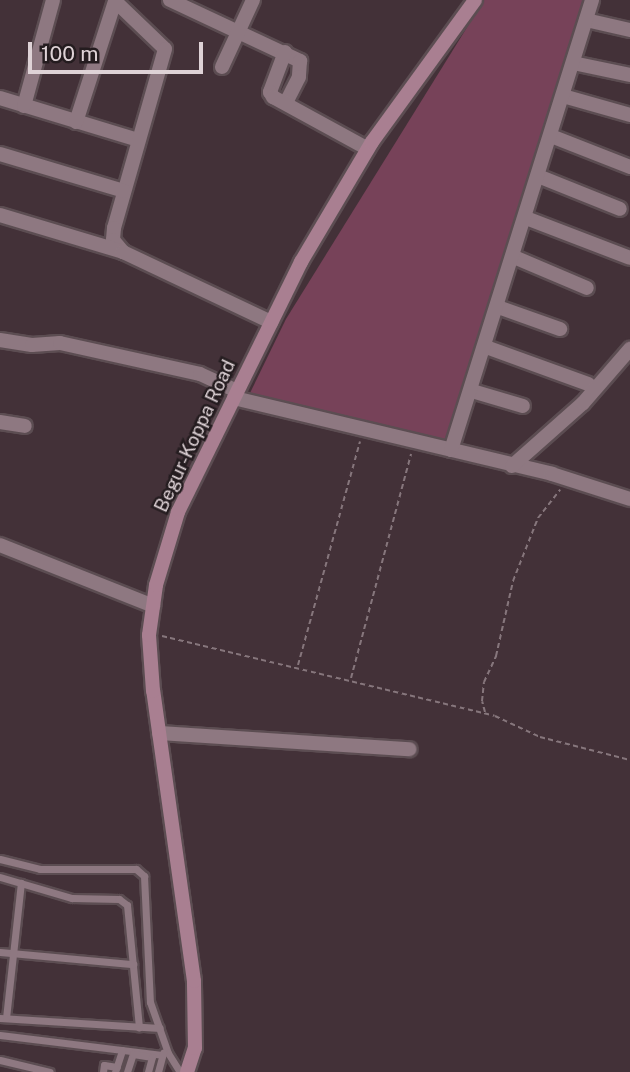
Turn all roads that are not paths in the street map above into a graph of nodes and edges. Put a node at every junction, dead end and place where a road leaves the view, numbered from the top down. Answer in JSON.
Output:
{"nodes":[{"id":1,"x":53,"y":0,"type":"edge"},
{"id":2,"x":170,"y":0,"type":"edge"},
{"id":3,"x":253,"y":0,"type":"edge"},
{"id":4,"x":475,"y":0,"type":"edge"},
{"id":5,"x":592,"y":0,"type":"edge"},
{"id":6,"x":586,"y":20,"type":"junction"},
{"id":7,"x":630,"y":30,"type":"edge"},
{"id":8,"x":238,"y":31,"type":"junction"},
{"id":9,"x":285,"y":52,"type":"junction"},
{"id":10,"x":573,"y":64,"type":"junction"},
{"id":11,"x":222,"y":67,"type":"dead end"},
{"id":12,"x":630,"y":75,"type":"edge"},
{"id":13,"x":563,"y":96,"type":"junction"},
{"id":14,"x":0,"y":98,"type":"edge"},
{"id":15,"x":286,"y":102,"type":"junction"},
{"id":16,"x":24,"y":106,"type":"junction"},
{"id":17,"x":630,"y":115,"type":"edge"},
{"id":18,"x":76,"y":122,"type":"junction"},
{"id":19,"x":551,"y":136,"type":"junction"},
{"id":20,"x":138,"y":140,"type":"junction"},
{"id":21,"x":368,"y":149,"type":"junction"},
{"id":22,"x":0,"y":154,"type":"edge"},
{"id":23,"x":630,"y":167,"type":"edge"},
{"id":24,"x":538,"y":176,"type":"junction"},
{"id":25,"x":124,"y":191,"type":"junction"},
{"id":26,"x":620,"y":209,"type":"dead end"},
{"id":27,"x":0,"y":215,"type":"edge"},
{"id":28,"x":526,"y":218,"type":"junction"},
{"id":29,"x":123,"y":252,"type":"junction"},
{"id":30,"x":514,"y":257,"type":"junction"},
{"id":31,"x":630,"y":258,"type":"edge"},
{"id":32,"x":587,"y":288,"type":"dead end"},
{"id":33,"x":498,"y":307,"type":"junction"},
{"id":34,"x":271,"y":322,"type":"junction"},
{"id":35,"x":560,"y":329,"type":"dead end"},
{"id":36,"x":0,"y":340,"type":"edge"},
{"id":37,"x":486,"y":347,"type":"junction"},
{"id":38,"x":630,"y":349,"type":"edge"},
{"id":39,"x":588,"y":384,"type":"dead end"},
{"id":40,"x":472,"y":391,"type":"junction"},
{"id":41,"x":236,"y":395,"type":"junction"},
{"id":42,"x":523,"y":407,"type":"dead end"},
{"id":43,"x":0,"y":422,"type":"edge"},
{"id":44,"x":25,"y":426,"type":"dead end"},
{"id":45,"x":451,"y":450,"type":"junction"},
{"id":46,"x":512,"y":466,"type":"junction"},
{"id":47,"x":630,"y":499,"type":"edge"},
{"id":48,"x":0,"y":545,"type":"edge"},
{"id":49,"x":153,"y":606,"type":"junction"},
{"id":50,"x":159,"y":733,"type":"junction"},
{"id":51,"x":409,"y":749,"type":"dead end"},
{"id":52,"x":0,"y":859,"type":"edge"},
{"id":53,"x":0,"y":877,"type":"edge"},
{"id":54,"x":21,"y":883,"type":"junction"},
{"id":55,"x":0,"y":952,"type":"edge"},
{"id":56,"x":13,"y":953,"type":"junction"},
{"id":57,"x":133,"y":964,"type":"junction"},
{"id":58,"x":3,"y":1018,"type":"edge"},
{"id":59,"x":139,"y":1027,"type":"junction"},
{"id":60,"x":160,"y":1028,"type":"junction"},
{"id":61,"x":0,"y":1035,"type":"edge"},
{"id":62,"x":166,"y":1042,"type":"junction"},
{"id":63,"x":122,"y":1050,"type":"junction"},
{"id":64,"x":162,"y":1055,"type":"junction"},
{"id":65,"x":0,"y":1060,"type":"edge"},
{"id":66,"x":116,"y":1070,"type":"edge"},
{"id":67,"x":50,"y":1072,"type":"edge"},
{"id":68,"x":103,"y":1072,"type":"edge"},
{"id":69,"x":127,"y":1072,"type":"edge"},
{"id":70,"x":148,"y":1072,"type":"edge"},
{"id":71,"x":158,"y":1072,"type":"edge"},
{"id":72,"x":180,"y":1072,"type":"edge"},
{"id":73,"x":187,"y":1072,"type":"edge"}],
"edges":[{"from":1,"to":16,"type":"street"},
{"from":2,"to":8,"type":"street"},
{"from":3,"to":8,"type":"street"},
{"from":4,"to":21,"type":"main road","name":"Begur-Koppa Road"},
{"from":5,"to":6,"type":"street"},
{"from":6,"to":7,"type":"street"},
{"from":6,"to":10,"type":"street"},
{"from":8,"to":9,"type":"street"},
{"from":8,"to":11,"type":"street"},
{"from":9,"to":15,"type":"street"},
{"from":9,"to":15,"type":"street"},
{"from":10,"to":12,"type":"street"},
{"from":10,"to":13,"type":"street"},
{"from":13,"to":17,"type":"street"},
{"from":13,"to":19,"type":"street"},
{"from":14,"to":16,"type":"street"},
{"from":15,"to":21,"type":"street"},
{"from":16,"to":18,"type":"street"},
{"from":18,"to":20,"type":"street"},
{"from":18,"to":20,"type":"street"},
{"from":19,"to":23,"type":"street"},
{"from":19,"to":24,"type":"street"},
{"from":20,"to":25,"type":"street"},
{"from":21,"to":34,"type":"main road","name":"Begur-Koppa Road"},
{"from":22,"to":25,"type":"street"},
{"from":24,"to":26,"type":"street"},
{"from":24,"to":28,"type":"street"},
{"from":25,"to":29,"type":"street"},
{"from":27,"to":29,"type":"street"},
{"from":28,"to":30,"type":"street"},
{"from":28,"to":31,"type":"street"},
{"from":29,"to":34,"type":"street"},
{"from":30,"to":32,"type":"street"},
{"from":30,"to":33,"type":"street"},
{"from":33,"to":35,"type":"street"},
{"from":33,"to":37,"type":"street"},
{"from":34,"to":41,"type":"main road","name":"Begur-Koppa Road"},
{"from":36,"to":41,"type":"street"},
{"from":37,"to":39,"type":"street"},
{"from":37,"to":40,"type":"street"},
{"from":38,"to":46,"type":"street"},
{"from":40,"to":42,"type":"street"},
{"from":40,"to":45,"type":"street"},
{"from":41,"to":45,"type":"street"},
{"from":41,"to":49,"type":"main road","name":"Begur-Koppa Road"},
{"from":43,"to":44,"type":"street"},
{"from":45,"to":46,"type":"street"},
{"from":46,"to":47,"type":"street"},
{"from":48,"to":49,"type":"street"},
{"from":49,"to":50,"type":"main road","name":"Begur-Koppa Road"},
{"from":50,"to":51,"type":"street"},
{"from":50,"to":73,"type":"main road","name":"Begur-Koppa Road"},
{"from":52,"to":60,"type":"lane"},
{"from":53,"to":54,"type":"lane"},
{"from":54,"to":56,"type":"lane"},
{"from":54,"to":57,"type":"lane"},
{"from":55,"to":56,"type":"lane"},
{"from":56,"to":57,"type":"lane"},
{"from":56,"to":58,"type":"lane"},
{"from":57,"to":59,"type":"lane"},
{"from":58,"to":59,"type":"lane"},
{"from":59,"to":60,"type":"lane"},
{"from":60,"to":62,"type":"lane"},
{"from":61,"to":63,"type":"lane"},
{"from":62,"to":64,"type":"lane"},
{"from":62,"to":72,"type":"lane"},
{"from":63,"to":64,"type":"lane"},
{"from":63,"to":66,"type":"lane"},
{"from":64,"to":71,"type":"lane"},
{"from":65,"to":67,"type":"lane"},
{"from":66,"to":68,"type":"lane"},
{"from":69,"to":70,"type":"lane"}]}
